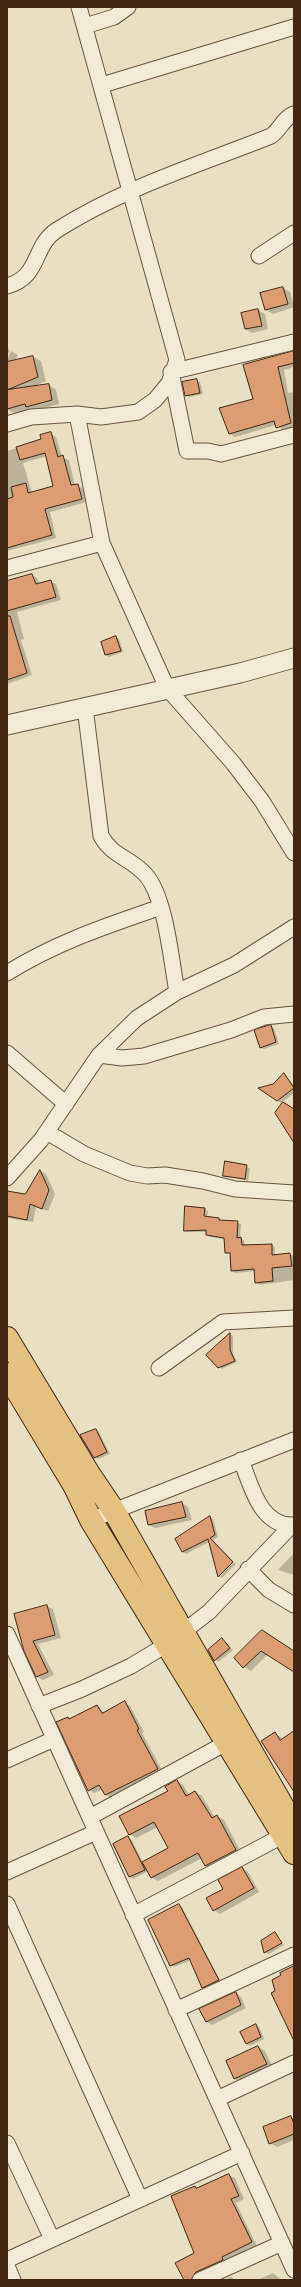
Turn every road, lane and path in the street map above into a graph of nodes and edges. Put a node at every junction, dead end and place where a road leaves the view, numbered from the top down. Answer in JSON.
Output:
{"nodes":[{"id":1,"x":80,"y":7,"type":"edge"},
{"id":2,"x":128,"y":7,"type":"edge"},
{"id":3,"x":85,"y":26,"type":"junction"},
{"id":4,"x":294,"y":27,"type":"edge"},
{"id":5,"x":102,"y":85,"type":"junction"},
{"id":6,"x":294,"y":114,"type":"edge"},
{"id":7,"x":130,"y":190,"type":"junction"},
{"id":8,"x":294,"y":232,"type":"edge"},
{"id":9,"x":258,"y":256,"type":"dead end"},
{"id":10,"x":7,"y":286,"type":"edge"},
{"id":11,"x":294,"y":342,"type":"edge"},
{"id":12,"x":171,"y":372,"type":"junction"},
{"id":13,"x":76,"y":414,"type":"junction"},
{"id":14,"x":7,"y":424,"type":"edge"},
{"id":15,"x":294,"y":435,"type":"edge"},
{"id":16,"x":102,"y":543,"type":"junction"},
{"id":17,"x":7,"y":568,"type":"edge"},
{"id":18,"x":294,"y":658,"type":"edge"},
{"id":19,"x":167,"y":688,"type":"junction"},
{"id":20,"x":85,"y":707,"type":"junction"},
{"id":21,"x":7,"y":725,"type":"edge"},
{"id":22,"x":294,"y":853,"type":"edge"},
{"id":23,"x":161,"y":907,"type":"junction"},
{"id":24,"x":294,"y":927,"type":"edge"},
{"id":25,"x":7,"y":973,"type":"edge"},
{"id":26,"x":177,"y":992,"type":"junction"},
{"id":27,"x":294,"y":1014,"type":"edge"},
{"id":28,"x":7,"y":1053,"type":"edge"},
{"id":29,"x":99,"y":1055,"type":"junction"},
{"id":30,"x":66,"y":1104,"type":"junction"},
{"id":31,"x":47,"y":1132,"type":"junction"},
{"id":32,"x":7,"y":1178,"type":"edge"},
{"id":33,"x":294,"y":1193,"type":"edge"},
{"id":34,"x":294,"y":1318,"type":"edge"},
{"id":35,"x":7,"y":1338,"type":"edge"},
{"id":36,"x":159,"y":1368,"type":"dead end"},
{"id":37,"x":12,"y":1373,"type":"edge"},
{"id":38,"x":294,"y":1440,"type":"edge"},
{"id":39,"x":241,"y":1460,"type":"junction"},
{"id":40,"x":114,"y":1511,"type":"junction"},
{"id":41,"x":91,"y":1520,"type":"junction"},
{"id":42,"x":293,"y":1525,"type":"edge"},
{"id":43,"x":248,"y":1569,"type":"junction"},
{"id":44,"x":294,"y":1605,"type":"edge"},
{"id":45,"x":184,"y":1631,"type":"junction"},
{"id":46,"x":8,"y":1639,"type":"edge"},
{"id":47,"x":166,"y":1645,"type":"junction"},
{"id":48,"x":39,"y":1706,"type":"junction"},
{"id":49,"x":54,"y":1739,"type":"junction"},
{"id":50,"x":228,"y":1742,"type":"junction"},
{"id":51,"x":7,"y":1760,"type":"edge"},
{"id":52,"x":90,"y":1816,"type":"junction"},
{"id":53,"x":96,"y":1832,"type":"junction"},
{"id":54,"x":291,"y":1838,"type":"edge"},
{"id":55,"x":7,"y":1872,"type":"edge"},
{"id":56,"x":7,"y":1904,"type":"edge"},
{"id":57,"x":133,"y":1915,"type":"junction"},
{"id":58,"x":294,"y":1955,"type":"edge"},
{"id":59,"x":176,"y":2010,"type":"junction"},
{"id":60,"x":294,"y":2063,"type":"edge"},
{"id":61,"x":217,"y":2099,"type":"junction"},
{"id":62,"x":7,"y":2143,"type":"edge"},
{"id":63,"x":242,"y":2153,"type":"junction"},
{"id":64,"x":140,"y":2199,"type":"junction"},
{"id":65,"x":52,"y":2239,"type":"junction"},
{"id":66,"x":282,"y":2243,"type":"junction"},
{"id":67,"x":7,"y":2260,"type":"edge"},
{"id":68,"x":7,"y":2266,"type":"edge"},
{"id":69,"x":294,"y":2270,"type":"edge"},
{"id":70,"x":13,"y":2280,"type":"edge"},
{"id":71,"x":200,"y":2280,"type":"edge"}],
"edges":[{"from":1,"to":3,"type":"street"},
{"from":2,"to":3,"type":"street"},
{"from":3,"to":5,"type":"street"},
{"from":4,"to":5,"type":"street"},
{"from":5,"to":7,"type":"street"},
{"from":6,"to":7,"type":"street"},
{"from":7,"to":10,"type":"street"},
{"from":7,"to":12,"type":"street"},
{"from":8,"to":9,"type":"street"},
{"from":11,"to":12,"type":"street"},
{"from":12,"to":13,"type":"street"},
{"from":12,"to":15,"type":"street"},
{"from":13,"to":14,"type":"street"},
{"from":13,"to":16,"type":"street"},
{"from":16,"to":17,"type":"street"},
{"from":16,"to":19,"type":"street"},
{"from":18,"to":19,"type":"street"},
{"from":19,"to":20,"type":"street"},
{"from":19,"to":22,"type":"street"},
{"from":20,"to":21,"type":"street"},
{"from":20,"to":23,"type":"street"},
{"from":23,"to":25,"type":"street"},
{"from":23,"to":26,"type":"street"},
{"from":24,"to":26,"type":"street"},
{"from":26,"to":29,"type":"street"},
{"from":27,"to":29,"type":"street"},
{"from":28,"to":30,"type":"street"},
{"from":29,"to":30,"type":"street"},
{"from":30,"to":31,"type":"street"},
{"from":31,"to":32,"type":"street"},
{"from":31,"to":33,"type":"street"},
{"from":34,"to":36,"type":"street"},
{"from":35,"to":37,"type":"highway"},
{"from":37,"to":40,"type":"highway"},
{"from":37,"to":41,"type":"highway"},
{"from":38,"to":39,"type":"street"},
{"from":39,"to":40,"type":"street"},
{"from":39,"to":42,"type":"street"},
{"from":40,"to":41,"type":"street"},
{"from":40,"to":45,"type":"highway"},
{"from":41,"to":47,"type":"highway"},
{"from":42,"to":43,"type":"street"},
{"from":43,"to":44,"type":"street"},
{"from":43,"to":45,"type":"street"},
{"from":45,"to":47,"type":"street"},
{"from":45,"to":54,"type":"highway"},
{"from":46,"to":48,"type":"street"},
{"from":47,"to":48,"type":"street"},
{"from":47,"to":50,"type":"highway"},
{"from":48,"to":49,"type":"street"},
{"from":49,"to":51,"type":"street"},
{"from":49,"to":52,"type":"street"},
{"from":50,"to":52,"type":"street"},
{"from":50,"to":54,"type":"highway"},
{"from":52,"to":53,"type":"street"},
{"from":53,"to":55,"type":"street"},
{"from":53,"to":57,"type":"street"},
{"from":54,"to":57,"type":"street"},
{"from":56,"to":64,"type":"street"},
{"from":57,"to":59,"type":"street"},
{"from":58,"to":59,"type":"street"},
{"from":59,"to":61,"type":"street"},
{"from":60,"to":61,"type":"street"},
{"from":61,"to":63,"type":"street"},
{"from":62,"to":65,"type":"street"},
{"from":63,"to":64,"type":"street"},
{"from":63,"to":66,"type":"street"},
{"from":64,"to":65,"type":"street"},
{"from":65,"to":67,"type":"street"},
{"from":66,"to":69,"type":"street"},
{"from":66,"to":71,"type":"street"},
{"from":68,"to":70,"type":"street"}]}
